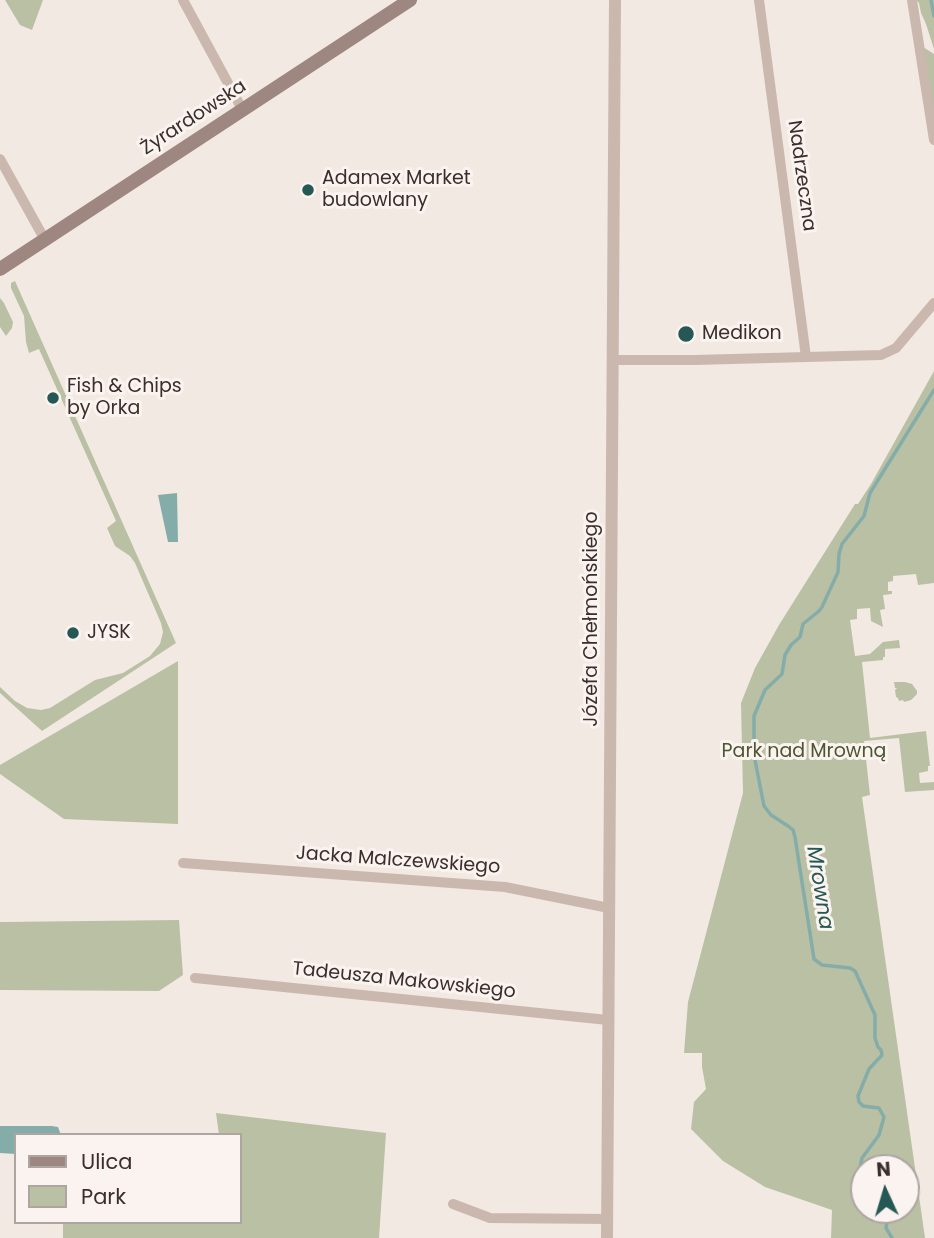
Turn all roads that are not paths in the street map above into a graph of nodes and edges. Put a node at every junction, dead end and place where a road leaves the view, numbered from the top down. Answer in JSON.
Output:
{"nodes":[{"id":1,"x":183,"y":0,"type":"edge"},
{"id":2,"x":410,"y":0,"type":"edge"},
{"id":3,"x":615,"y":0,"type":"edge"},
{"id":4,"x":759,"y":0,"type":"edge"},
{"id":5,"x":912,"y":0,"type":"edge"},
{"id":6,"x":242,"y":109,"type":"junction"},
{"id":7,"x":934,"y":140,"type":"edge"},
{"id":8,"x":0,"y":159,"type":"edge"},
{"id":9,"x":45,"y":240,"type":"junction"},
{"id":10,"x":0,"y":269,"type":"edge"},
{"id":11,"x":934,"y":303,"type":"edge"},
{"id":12,"x":806,"y":357,"type":"junction"},
{"id":13,"x":613,"y":360,"type":"junction"},
{"id":14,"x":183,"y":863,"type":"dead end"},
{"id":15,"x":609,"y":908,"type":"junction"},
{"id":16,"x":195,"y":978,"type":"dead end"},
{"id":17,"x":608,"y":1020,"type":"junction"},
{"id":18,"x":453,"y":1204,"type":"dead end"},
{"id":19,"x":607,"y":1219,"type":"junction"},
{"id":20,"x":607,"y":1238,"type":"edge"}],
"edges":[{"from":1,"to":6,"type":"street"},
{"from":2,"to":6,"type":"main road","name":"Żyrardowska"},
{"from":3,"to":13,"type":"street","name":"Józefa Chełmońskiego"},
{"from":4,"to":12,"type":"street","name":"Nadrzeczna"},
{"from":5,"to":7,"type":"street"},
{"from":6,"to":9,"type":"main road","name":"Żyrardowska"},
{"from":8,"to":9,"type":"street"},
{"from":9,"to":10,"type":"main road","name":"Żyrardowska"},
{"from":11,"to":12,"type":"street"},
{"from":12,"to":13,"type":"street"},
{"from":13,"to":15,"type":"street","name":"Józefa Chełmońskiego"},
{"from":14,"to":15,"type":"street","name":"Jacka Malczewskiego"},
{"from":15,"to":17,"type":"street","name":"Józefa Chełmońskiego"},
{"from":16,"to":17,"type":"street","name":"Tadeusza Makowskiego"},
{"from":17,"to":19,"type":"street","name":"Józefa Chełmońskiego"},
{"from":18,"to":19,"type":"street"},
{"from":19,"to":20,"type":"street","name":"Józefa Chełmońskiego"}]}
